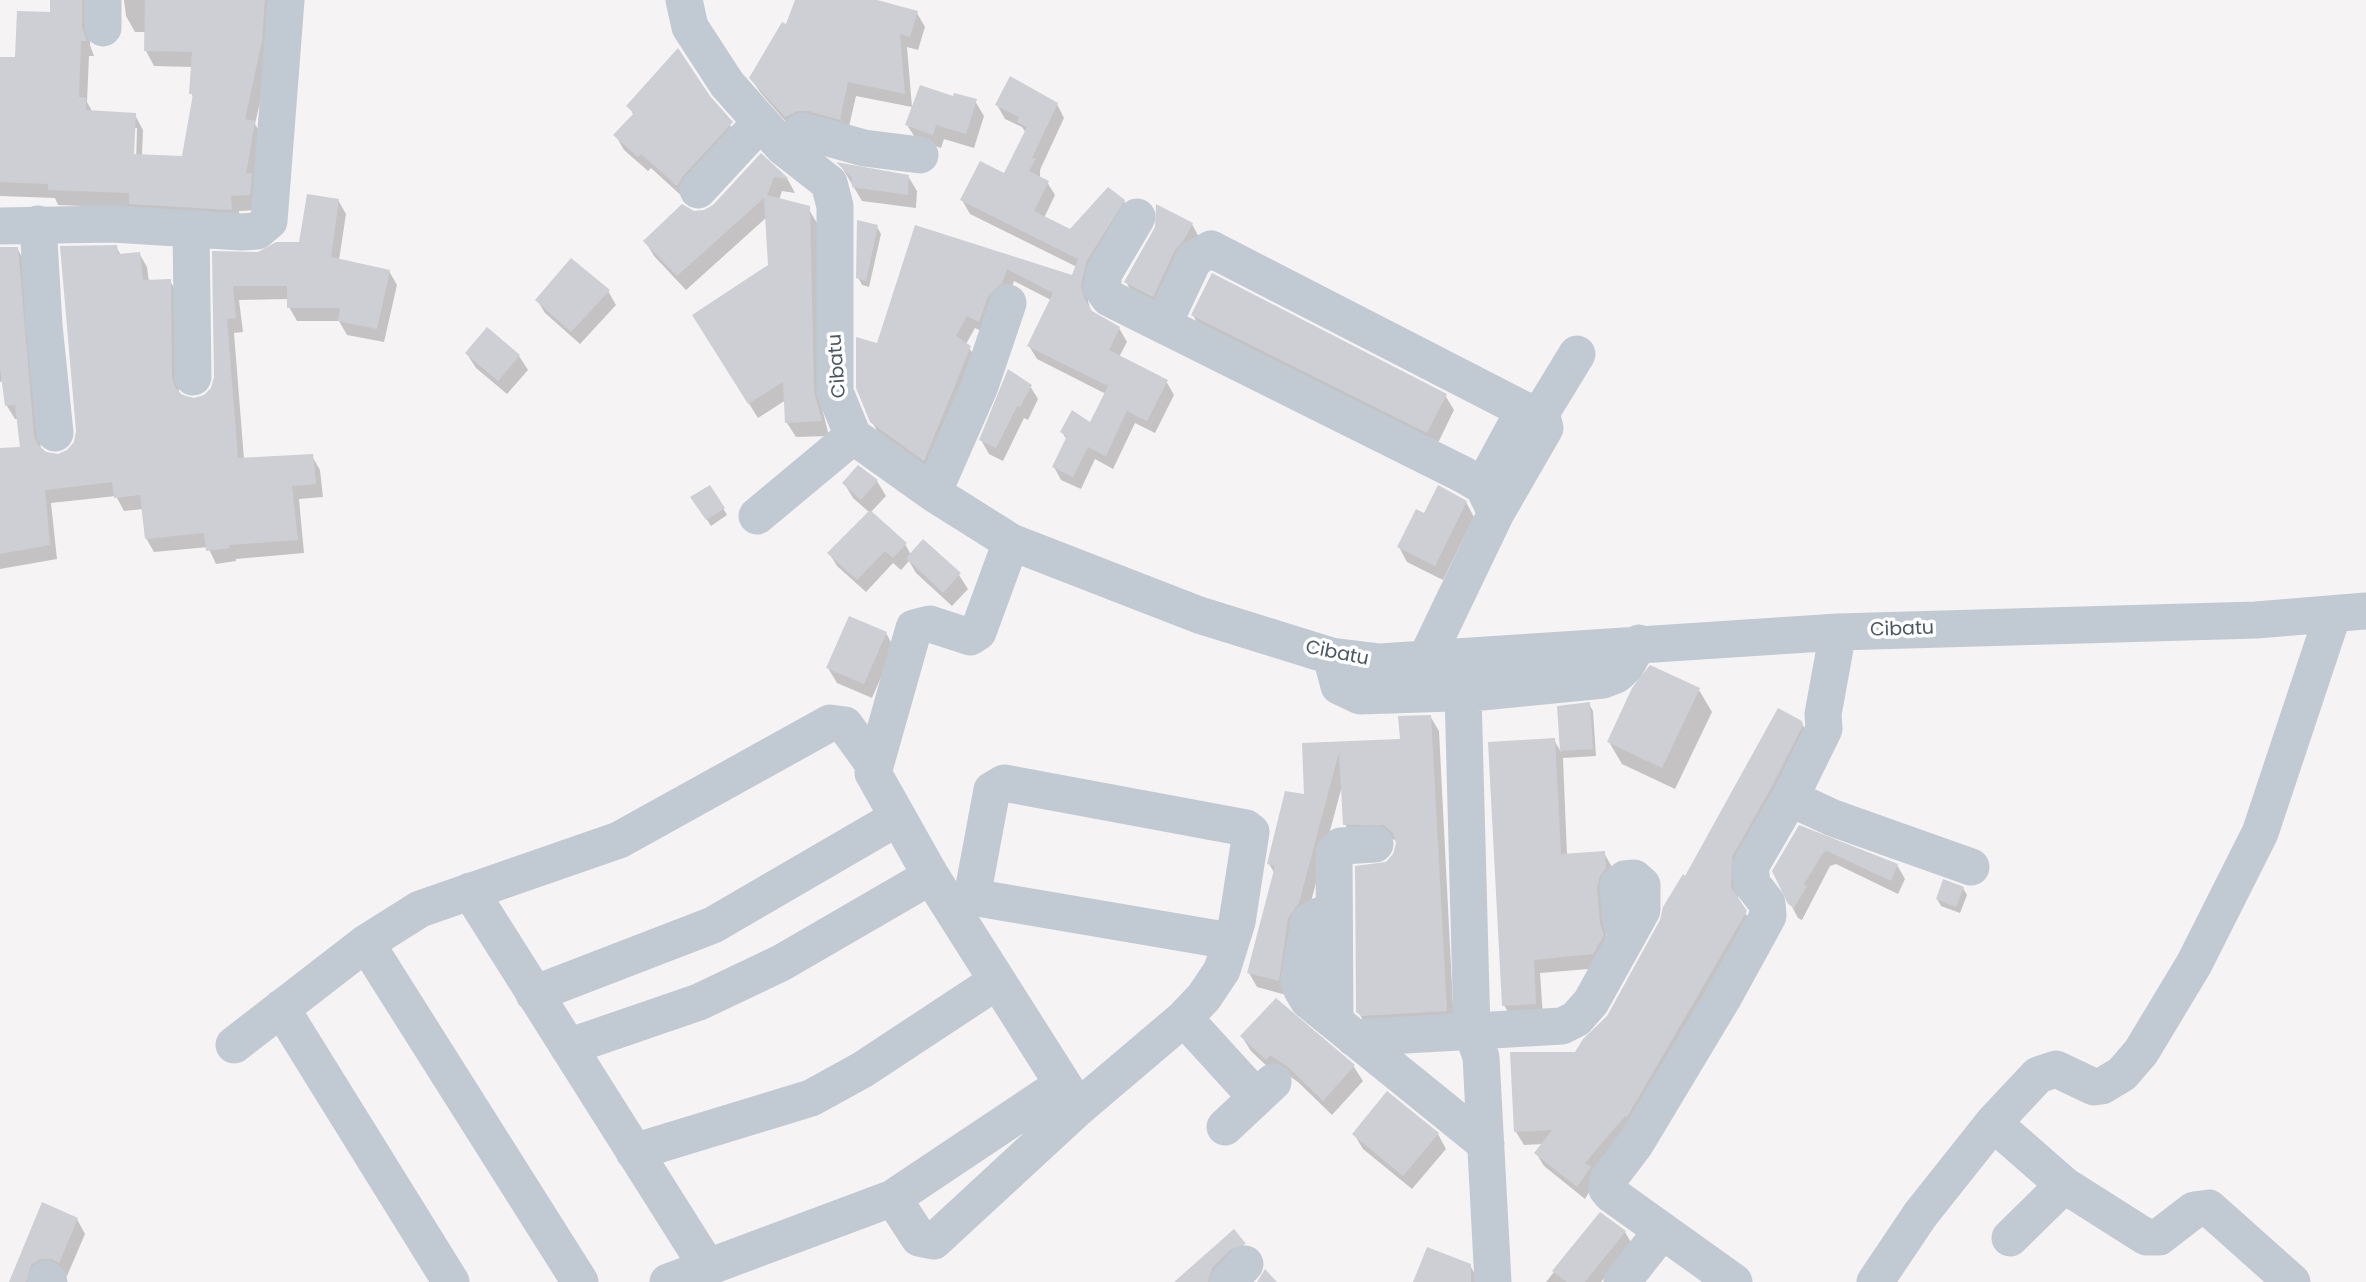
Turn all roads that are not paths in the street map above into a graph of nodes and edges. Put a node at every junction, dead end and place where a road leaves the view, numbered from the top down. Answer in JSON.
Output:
{"nodes":[{"id":1,"x":286,"y":0,"type":"edge"},
{"id":2,"x":684,"y":0,"type":"edge"},
{"id":3,"x":772,"y":134,"type":"junction"},
{"id":4,"x":920,"y":155,"type":"dead end"},
{"id":5,"x":698,"y":190,"type":"dead end"},
{"id":6,"x":1137,"y":218,"type":"dead end"},
{"id":7,"x":38,"y":224,"type":"junction"},
{"id":8,"x":0,"y":226,"type":"edge"},
{"id":9,"x":191,"y":231,"type":"junction"},
{"id":10,"x":1008,"y":303,"type":"dead end"},
{"id":11,"x":1163,"y":325,"type":"junction"},
{"id":12,"x":1577,"y":354,"type":"dead end"},
{"id":13,"x":193,"y":377,"type":"dead end"},
{"id":14,"x":1533,"y":412,"type":"junction"},
{"id":15,"x":55,"y":433,"type":"dead end"},
{"id":16,"x":853,"y":436,"type":"junction"},
{"id":17,"x":933,"y":493,"type":"junction"},
{"id":18,"x":1489,"y":499,"type":"junction"},
{"id":19,"x":757,"y":516,"type":"dead end"},
{"id":20,"x":1011,"y":542,"type":"junction"},
{"id":21,"x":2350,"y":612,"type":"edge"},
{"id":22,"x":1838,"y":632,"type":"junction"},
{"id":23,"x":1639,"y":643,"type":"junction"},
{"id":24,"x":1331,"y":656,"type":"junction"},
{"id":25,"x":1426,"y":659,"type":"junction"},
{"id":26,"x":1473,"y":692,"type":"junction"},
{"id":27,"x":874,"y":765,"type":"junction"},
{"id":28,"x":1790,"y":798,"type":"junction"},
{"id":29,"x":897,"y":818,"type":"junction"},
{"id":30,"x":1375,"y":844,"type":"dead end"},
{"id":31,"x":1972,"y":867,"type":"dead end"},
{"id":32,"x":931,"y":876,"type":"junction"},
{"id":33,"x":470,"y":891,"type":"junction"},
{"id":34,"x":963,"y":903,"type":"junction"},
{"id":35,"x":1629,"y":932,"type":"dead end"},
{"id":36,"x":1230,"y":941,"type":"junction"},
{"id":37,"x":366,"y":943,"type":"junction"},
{"id":38,"x":997,"y":981,"type":"junction"},
{"id":39,"x":534,"y":993,"type":"junction"},
{"id":40,"x":281,"y":1008,"type":"junction"},
{"id":41,"x":1184,"y":1018,"type":"junction"},
{"id":42,"x":1345,"y":1029,"type":"junction"},
{"id":43,"x":1482,"y":1039,"type":"junction"},
{"id":44,"x":234,"y":1045,"type":"dead end"},
{"id":45,"x":568,"y":1047,"type":"junction"},
{"id":46,"x":1070,"y":1096,"type":"junction"},
{"id":47,"x":1993,"y":1123,"type":"junction"},
{"id":48,"x":1225,"y":1127,"type":"dead end"},
{"id":49,"x":1486,"y":1143,"type":"junction"},
{"id":50,"x":634,"y":1152,"type":"junction"},
{"id":51,"x":2064,"y":1185,"type":"junction"},
{"id":52,"x":893,"y":1198,"type":"junction"},
{"id":53,"x":1662,"y":1231,"type":"junction"},
{"id":54,"x":2010,"y":1238,"type":"dead end"},
{"id":55,"x":708,"y":1268,"type":"junction"},
{"id":56,"x":451,"y":1282,"type":"edge"},
{"id":57,"x":580,"y":1282,"type":"edge"},
{"id":58,"x":668,"y":1282,"type":"edge"},
{"id":59,"x":1493,"y":1282,"type":"edge"},
{"id":60,"x":1622,"y":1282,"type":"edge"},
{"id":61,"x":1734,"y":1282,"type":"edge"},
{"id":62,"x":1875,"y":1282,"type":"edge"},
{"id":63,"x":2292,"y":1282,"type":"edge"}],
"edges":[{"from":1,"to":9,"type":"street"},
{"from":2,"to":3,"type":"street","name":"Cibatu"},
{"from":3,"to":4,"type":"street"},
{"from":3,"to":5,"type":"street"},
{"from":3,"to":16,"type":"street","name":"Cibatu"},
{"from":6,"to":11,"type":"street"},
{"from":7,"to":8,"type":"street"},
{"from":7,"to":9,"type":"street"},
{"from":7,"to":15,"type":"street"},
{"from":9,"to":13,"type":"street"},
{"from":10,"to":17,"type":"street"},
{"from":11,"to":14,"type":"street"},
{"from":11,"to":18,"type":"street"},
{"from":12,"to":14,"type":"street"},
{"from":14,"to":18,"type":"street"},
{"from":16,"to":17,"type":"street","name":"Cibatu"},
{"from":16,"to":19,"type":"street"},
{"from":17,"to":20,"type":"street","name":"Cibatu"},
{"from":18,"to":25,"type":"street"},
{"from":20,"to":24,"type":"street","name":"Cibatu"},
{"from":20,"to":27,"type":"street"},
{"from":21,"to":22,"type":"street","name":"Cibatu"},
{"from":21,"to":47,"type":"street"},
{"from":22,"to":23,"type":"street","name":"Cibatu"},
{"from":22,"to":28,"type":"street"},
{"from":23,"to":25,"type":"street","name":"Cibatu"},
{"from":23,"to":26,"type":"street"},
{"from":24,"to":25,"type":"street","name":"Cibatu"},
{"from":24,"to":26,"type":"street"},
{"from":26,"to":43,"type":"street"},
{"from":27,"to":29,"type":"street"},
{"from":27,"to":33,"type":"street"},
{"from":28,"to":31,"type":"street"},
{"from":28,"to":53,"type":"street"},
{"from":29,"to":32,"type":"street"},
{"from":29,"to":39,"type":"street"},
{"from":30,"to":42,"type":"street"},
{"from":32,"to":34,"type":"street"},
{"from":32,"to":45,"type":"street"},
{"from":33,"to":37,"type":"street"},
{"from":33,"to":39,"type":"street"},
{"from":34,"to":36,"type":"street"},
{"from":34,"to":36,"type":"street"},
{"from":34,"to":38,"type":"street"},
{"from":35,"to":43,"type":"street"},
{"from":36,"to":41,"type":"street"},
{"from":37,"to":40,"type":"street"},
{"from":37,"to":57,"type":"street"},
{"from":38,"to":46,"type":"street"},
{"from":38,"to":50,"type":"street"},
{"from":39,"to":45,"type":"street"},
{"from":40,"to":44,"type":"street"},
{"from":40,"to":56,"type":"street"},
{"from":41,"to":46,"type":"street"},
{"from":41,"to":48,"type":"street"},
{"from":42,"to":43,"type":"street"},
{"from":42,"to":49,"type":"street"},
{"from":43,"to":49,"type":"street"},
{"from":45,"to":50,"type":"street"},
{"from":46,"to":52,"type":"street"},
{"from":46,"to":52,"type":"street"},
{"from":47,"to":51,"type":"street"},
{"from":47,"to":62,"type":"street"},
{"from":49,"to":59,"type":"street"},
{"from":50,"to":55,"type":"street"},
{"from":51,"to":54,"type":"street"},
{"from":51,"to":63,"type":"street"},
{"from":52,"to":55,"type":"street"},
{"from":53,"to":60,"type":"street"},
{"from":53,"to":61,"type":"street"},
{"from":55,"to":58,"type":"street"}]}
